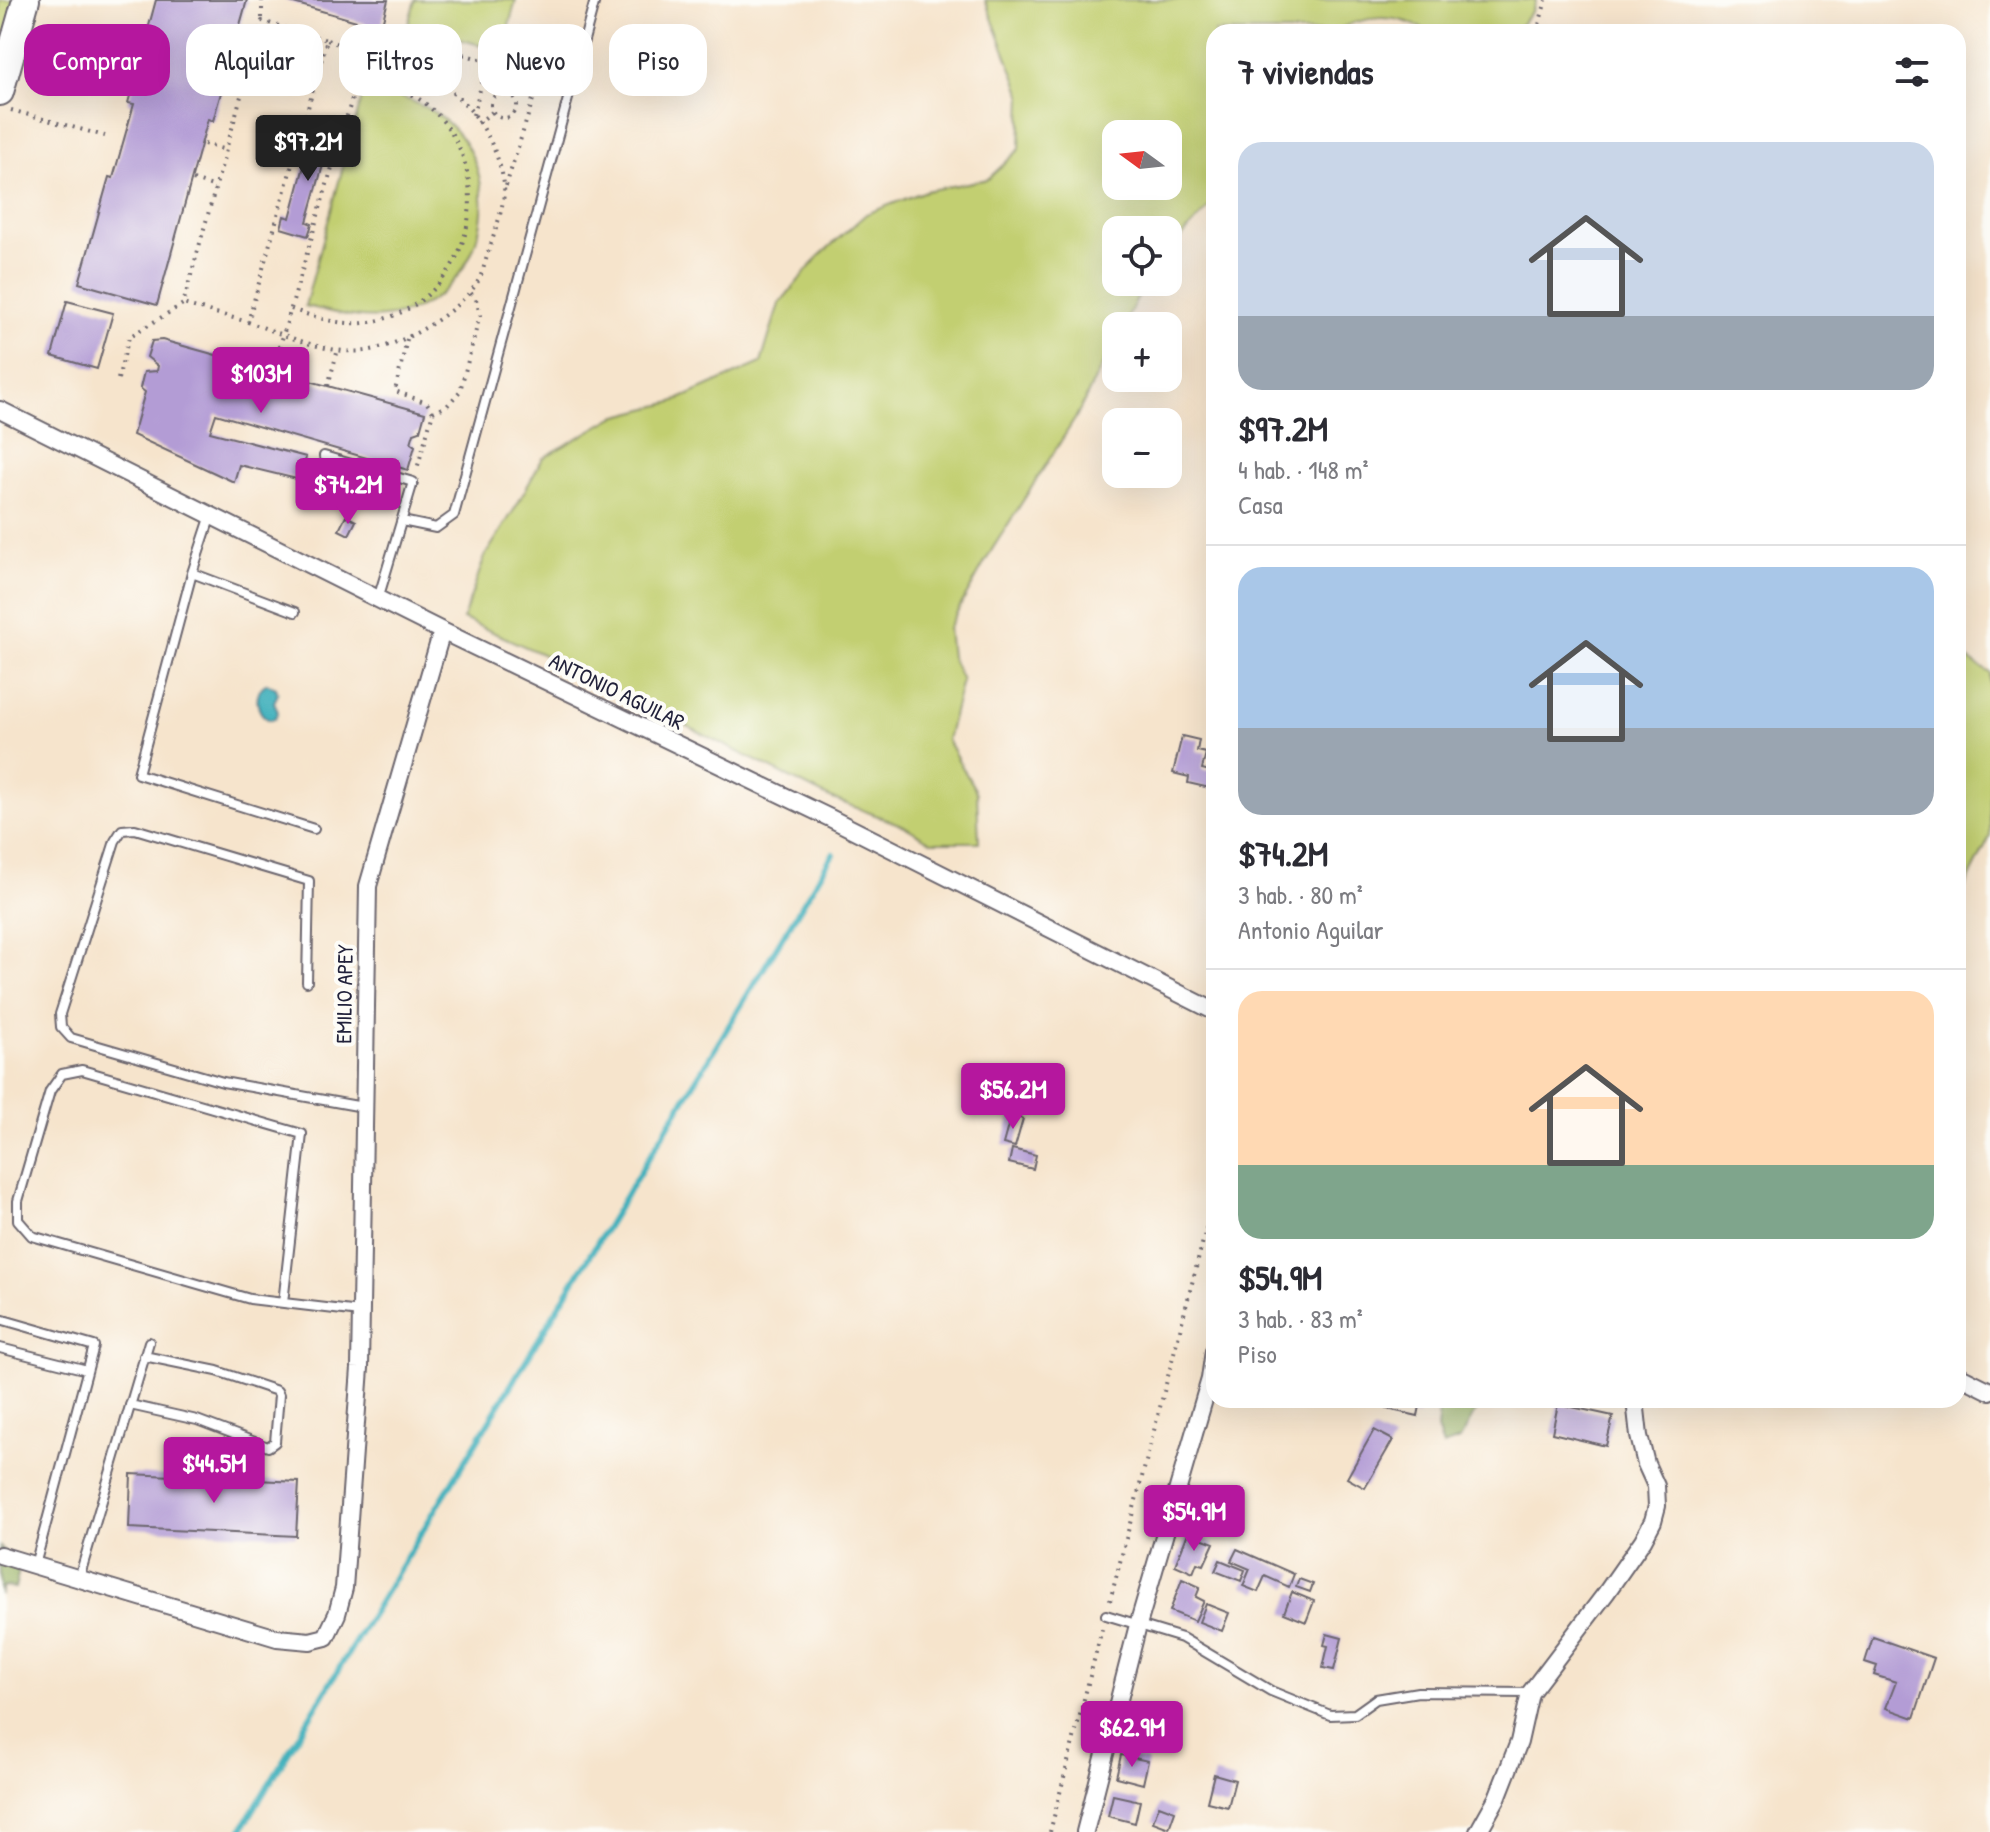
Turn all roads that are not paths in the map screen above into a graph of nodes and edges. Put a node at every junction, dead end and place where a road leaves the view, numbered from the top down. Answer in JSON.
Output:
{"nodes":[{"id":1,"x":26,"y":0,"type":"edge"},
{"id":2,"x":595,"y":0,"type":"edge"},
{"id":3,"x":6,"y":44,"type":"edge"},
{"id":4,"x":0,"y":92,"type":"edge"},
{"id":5,"x":0,"y":410,"type":"edge"},
{"id":6,"x":324,"y":456,"type":"dead end"},
{"id":7,"x":211,"y":515,"type":"junction"},
{"id":8,"x":402,"y":521,"type":"junction"},
{"id":9,"x":192,"y":573,"type":"junction"},
{"id":10,"x":378,"y":599,"type":"junction"},
{"id":11,"x":295,"y":612,"type":"dead end"},
{"id":12,"x":442,"y":631,"type":"junction"},
{"id":13,"x":314,"y":829,"type":"dead end"},
{"id":14,"x":307,"y":982,"type":"dead end"},
{"id":15,"x":1206,"y":1007,"type":"edge"},
{"id":16,"x":364,"y":1107,"type":"junction"},
{"id":17,"x":283,"y":1303,"type":"junction"},
{"id":18,"x":360,"y":1312,"type":"junction"},
{"id":19,"x":0,"y":1319,"type":"edge"},
{"id":20,"x":149,"y":1342,"type":"dead end"},
{"id":21,"x":0,"y":1348,"type":"edge"},
{"id":22,"x":144,"y":1356,"type":"junction"},
{"id":23,"x":87,"y":1370,"type":"junction"},
{"id":24,"x":1966,"y":1379,"type":"edge"},
{"id":25,"x":1990,"y":1391,"type":"edge"},
{"id":26,"x":1206,"y":1393,"type":"edge"},
{"id":27,"x":130,"y":1405,"type":"junction"},
{"id":28,"x":1636,"y":1408,"type":"edge"},
{"id":29,"x":0,"y":1555,"type":"edge"},
{"id":30,"x":35,"y":1566,"type":"junction"},
{"id":31,"x":79,"y":1579,"type":"junction"},
{"id":32,"x":1106,"y":1615,"type":"road end"},
{"id":33,"x":1138,"y":1625,"type":"junction"},
{"id":34,"x":1530,"y":1693,"type":"junction"},
{"id":35,"x":1085,"y":1832,"type":"edge"},
{"id":36,"x":1478,"y":1832,"type":"edge"}],
"edges":[{"from":1,"to":3,"type":"main road"},
{"from":2,"to":8,"type":"lane"},
{"from":3,"to":4,"type":"main road"},
{"from":5,"to":7,"type":"street","name":"ANTONIO AGUILAR"},
{"from":6,"to":8,"type":"lane"},
{"from":7,"to":9,"type":"lane"},
{"from":7,"to":10,"type":"street","name":"ANTONIO AGUILAR"},
{"from":8,"to":10,"type":"lane"},
{"from":9,"to":11,"type":"lane"},
{"from":9,"to":13,"type":"lane"},
{"from":10,"to":12,"type":"street","name":"ANTONIO AGUILAR"},
{"from":12,"to":15,"type":"street","name":"ANTONIO AGUILAR"},
{"from":12,"to":16,"type":"street","name":"EMILIO APEY"},
{"from":14,"to":16,"type":"lane"},
{"from":16,"to":18,"type":"street","name":"EMILIO APEY"},
{"from":17,"to":17,"type":"lane"},
{"from":17,"to":18,"type":"lane"},
{"from":18,"to":31,"type":"street","name":"EMILIO APEY"},
{"from":19,"to":23,"type":"lane"},
{"from":20,"to":22,"type":"lane"},
{"from":21,"to":23,"type":"lane"},
{"from":22,"to":27,"type":"lane"},
{"from":22,"to":27,"type":"lane"},
{"from":23,"to":30,"type":"lane"},
{"from":24,"to":25,"type":"street"},
{"from":26,"to":33,"type":"street"},
{"from":27,"to":31,"type":"lane"},
{"from":28,"to":34,"type":"street"},
{"from":29,"to":30,"type":"street"},
{"from":30,"to":31,"type":"street"},
{"from":32,"to":33,"type":"lane"},
{"from":33,"to":34,"type":"lane"},
{"from":33,"to":35,"type":"street"},
{"from":34,"to":36,"type":"street"}]}
